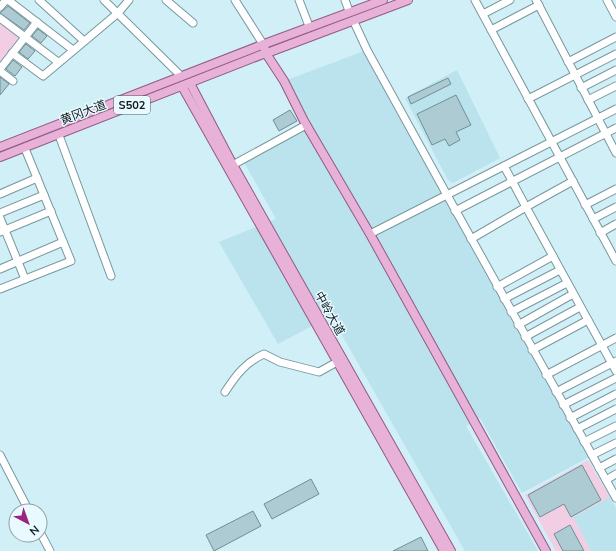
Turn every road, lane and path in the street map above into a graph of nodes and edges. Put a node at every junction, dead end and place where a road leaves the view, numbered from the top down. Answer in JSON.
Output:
{"nodes":[{"id":1,"x":7,"y":0,"type":"edge"},
{"id":2,"x":39,"y":0,"type":"edge"},
{"id":3,"x":104,"y":0,"type":"edge"},
{"id":4,"x":129,"y":0,"type":"edge"},
{"id":5,"x":166,"y":0,"type":"edge"},
{"id":6,"x":235,"y":0,"type":"edge"},
{"id":7,"x":299,"y":0,"type":"edge"},
{"id":8,"x":345,"y":0,"type":"edge"},
{"id":9,"x":382,"y":0,"type":"edge"},
{"id":10,"x":408,"y":0,"type":"edge"},
{"id":11,"x":475,"y":0,"type":"edge"},
{"id":12,"x":510,"y":0,"type":"edge"},
{"id":13,"x":607,"y":0,"type":"edge"},
{"id":14,"x":537,"y":2,"type":"edge"},
{"id":15,"x":0,"y":7,"type":"edge"},
{"id":16,"x":349,"y":11,"type":"dead end"},
{"id":17,"x":118,"y":13,"type":"junction"},
{"id":18,"x":483,"y":14,"type":"junction"},
{"id":19,"x":616,"y":17,"type":"edge"},
{"id":20,"x":0,"y":18,"type":"edge"},
{"id":21,"x":37,"y":22,"type":"junction"},
{"id":22,"x":354,"y":22,"type":"dead end"},
{"id":23,"x":193,"y":23,"type":"dead end"},
{"id":24,"x":309,"y":26,"type":"dead end"},
{"id":25,"x":491,"y":30,"type":"junction"},
{"id":26,"x":25,"y":36,"type":"junction"},
{"id":27,"x":616,"y":37,"type":"edge"},
{"id":28,"x":84,"y":41,"type":"junction"},
{"id":29,"x":263,"y":44,"type":"junction"},
{"id":30,"x":73,"y":50,"type":"junction"},
{"id":31,"x":12,"y":53,"type":"junction"},
{"id":32,"x":616,"y":54,"type":"edge"},
{"id":33,"x":58,"y":62,"type":"junction"},
{"id":34,"x":568,"y":62,"type":"junction"},
{"id":35,"x":0,"y":70,"type":"edge"},
{"id":36,"x":616,"y":70,"type":"edge"},
{"id":37,"x":574,"y":75,"type":"junction"},
{"id":38,"x":181,"y":76,"type":"dead end"},
{"id":39,"x":13,"y":81,"type":"dead end"},
{"id":40,"x":187,"y":86,"type":"dead end"},
{"id":41,"x":616,"y":86,"type":"edge"},
{"id":42,"x":581,"y":88,"type":"junction"},
{"id":43,"x":528,"y":99,"type":"junction"},
{"id":44,"x":588,"y":100,"type":"junction"},
{"id":45,"x":616,"y":109,"type":"edge"},
{"id":46,"x":598,"y":118,"type":"junction"},
{"id":47,"x":306,"y":125,"type":"junction"},
{"id":48,"x":616,"y":128,"type":"edge"},
{"id":49,"x":605,"y":133,"type":"junction"},
{"id":50,"x":60,"y":138,"type":"dead end"},
{"id":51,"x":551,"y":142,"type":"junction"},
{"id":52,"x":614,"y":144,"type":"edge"},
{"id":53,"x":0,"y":147,"type":"edge"},
{"id":54,"x":26,"y":151,"type":"dead end"},
{"id":55,"x":616,"y":153,"type":"edge"},
{"id":56,"x":0,"y":157,"type":"edge"},
{"id":57,"x":559,"y":157,"type":"junction"},
{"id":58,"x":504,"y":166,"type":"junction"},
{"id":59,"x":231,"y":167,"type":"junction"},
{"id":60,"x":38,"y":178,"type":"junction"},
{"id":61,"x":512,"y":181,"type":"junction"},
{"id":62,"x":573,"y":181,"type":"junction"},
{"id":63,"x":616,"y":189,"type":"edge"},
{"id":64,"x":0,"y":194,"type":"edge"},
{"id":65,"x":44,"y":195,"type":"junction"},
{"id":66,"x":447,"y":195,"type":"junction"},
{"id":67,"x":586,"y":205,"type":"junction"},
{"id":68,"x":526,"y":207,"type":"junction"},
{"id":69,"x":616,"y":207,"type":"edge"},
{"id":70,"x":51,"y":211,"type":"junction"},
{"id":71,"x":456,"y":211,"type":"junction"},
{"id":72,"x":0,"y":213,"type":"edge"},
{"id":73,"x":0,"y":218,"type":"edge"},
{"id":74,"x":593,"y":219,"type":"junction"},
{"id":75,"x":616,"y":224,"type":"edge"},
{"id":76,"x":2,"y":231,"type":"edge"},
{"id":77,"x":600,"y":233,"type":"junction"},
{"id":78,"x":370,"y":234,"type":"junction"},
{"id":79,"x":471,"y":239,"type":"junction"},
{"id":80,"x":63,"y":242,"type":"junction"},
{"id":81,"x":553,"y":256,"type":"junction"},
{"id":82,"x":616,"y":261,"type":"edge"},
{"id":83,"x":18,"y":262,"type":"junction"},
{"id":84,"x":0,"y":269,"type":"edge"},
{"id":85,"x":560,"y":270,"type":"junction"},
{"id":86,"x":111,"y":276,"type":"dead end"},
{"id":87,"x":25,"y":279,"type":"junction"},
{"id":88,"x":567,"y":283,"type":"junction"},
{"id":89,"x":497,"y":287,"type":"junction"},
{"id":90,"x":0,"y":289,"type":"edge"},
{"id":91,"x":573,"y":294,"type":"junction"},
{"id":92,"x":504,"y":299,"type":"junction"},
{"id":93,"x":580,"y":307,"type":"junction"},
{"id":94,"x":511,"y":312,"type":"junction"},
{"id":95,"x":588,"y":320,"type":"junction"},
{"id":96,"x":518,"y":325,"type":"junction"},
{"id":97,"x":525,"y":337,"type":"junction"},
{"id":98,"x":616,"y":338,"type":"edge"},
{"id":99,"x":602,"y":345,"type":"junction"},
{"id":100,"x":532,"y":350,"type":"junction"},
{"id":101,"x":337,"y":362,"type":"junction"},
{"id":102,"x":614,"y":362,"type":"edge"},
{"id":103,"x":616,"y":371,"type":"edge"},
{"id":104,"x":546,"y":375,"type":"junction"},
{"id":105,"x":616,"y":378,"type":"edge"},
{"id":106,"x":225,"y":392,"type":"dead end"},
{"id":107,"x":556,"y":392,"type":"junction"},
{"id":108,"x":616,"y":394,"type":"edge"},
{"id":109,"x":564,"y":405,"type":"junction"},
{"id":110,"x":616,"y":409,"type":"edge"},
{"id":111,"x":570,"y":418,"type":"junction"},
{"id":112,"x":616,"y":426,"type":"edge"},
{"id":113,"x":577,"y":429,"type":"junction"},
{"id":114,"x":584,"y":442,"type":"junction"},
{"id":115,"x":616,"y":443,"type":"edge"},
{"id":116,"x":0,"y":455,"type":"edge"},
{"id":117,"x":592,"y":455,"type":"junction"},
{"id":118,"x":616,"y":459,"type":"edge"},
{"id":119,"x":599,"y":468,"type":"junction"},
{"id":120,"x":616,"y":474,"type":"edge"},
{"id":121,"x":606,"y":480,"type":"junction"},
{"id":122,"x":615,"y":494,"type":"edge"},
{"id":123,"x":25,"y":503,"type":"edge"},
{"id":124,"x":444,"y":551,"type":"edge"},
{"id":125,"x":451,"y":551,"type":"edge"},
{"id":126,"x":546,"y":551,"type":"edge"}],
"edges":[{"from":1,"to":15,"type":"street"},
{"from":1,"to":21,"type":"street"},
{"from":2,"to":28,"type":"street"},
{"from":3,"to":17,"type":"street"},
{"from":4,"to":17,"type":"street"},
{"from":5,"to":23,"type":"street"},
{"from":6,"to":29,"type":"street"},
{"from":7,"to":24,"type":"street"},
{"from":8,"to":16,"type":"street"},
{"from":9,"to":29,"type":"main road","name":"黄冈大道","number":"S502"},
{"from":10,"to":56,"type":"main road","name":"黄冈大道","number":"S502"},
{"from":11,"to":18,"type":"street"},
{"from":12,"to":18,"type":"street"},
{"from":13,"to":19,"type":"street"},
{"from":14,"to":25,"type":"street"},
{"from":14,"to":34,"type":"street"},
{"from":17,"to":28,"type":"street"},
{"from":17,"to":38,"type":"street"},
{"from":18,"to":25,"type":"street"},
{"from":20,"to":26,"type":"street"},
{"from":21,"to":26,"type":"street"},
{"from":21,"to":30,"type":"street"},
{"from":22,"to":66,"type":"street"},
{"from":25,"to":43,"type":"street"},
{"from":26,"to":31,"type":"street"},
{"from":26,"to":33,"type":"street"},
{"from":27,"to":34,"type":"street"},
{"from":28,"to":30,"type":"street"},
{"from":29,"to":47,"type":"main road"},
{"from":29,"to":53,"type":"main road","name":"黄冈大道","number":"S502"},
{"from":30,"to":33,"type":"street"},
{"from":31,"to":33,"type":"street"},
{"from":31,"to":35,"type":"street"},
{"from":32,"to":37,"type":"street"},
{"from":34,"to":37,"type":"street"},
{"from":35,"to":39,"type":"street"},
{"from":36,"to":42,"type":"street"},
{"from":37,"to":42,"type":"street"},
{"from":37,"to":43,"type":"street"},
{"from":40,"to":59,"type":"main road","name":"中岭大道"},
{"from":41,"to":44,"type":"street"},
{"from":42,"to":44,"type":"street"},
{"from":43,"to":51,"type":"street"},
{"from":44,"to":46,"type":"street"},
{"from":45,"to":46,"type":"street"},
{"from":46,"to":49,"type":"street"},
{"from":46,"to":51,"type":"street"},
{"from":47,"to":59,"type":"street"},
{"from":47,"to":78,"type":"main road"},
{"from":48,"to":49,"type":"street"},
{"from":49,"to":52,"type":"street"},
{"from":49,"to":57,"type":"street"},
{"from":50,"to":86,"type":"street"},
{"from":51,"to":57,"type":"street"},
{"from":51,"to":58,"type":"street"},
{"from":52,"to":55,"type":"street"},
{"from":54,"to":60,"type":"street"},
{"from":57,"to":61,"type":"street"},
{"from":57,"to":62,"type":"street"},
{"from":58,"to":61,"type":"street"},
{"from":58,"to":66,"type":"street"},
{"from":59,"to":101,"type":"main road","name":"中岭大道"},
{"from":59,"to":125,"type":"main road","name":"中岭大道"},
{"from":60,"to":64,"type":"street"},
{"from":60,"to":65,"type":"street"},
{"from":61,"to":68,"type":"street"},
{"from":61,"to":71,"type":"street"},
{"from":62,"to":67,"type":"street"},
{"from":62,"to":68,"type":"street"},
{"from":63,"to":67,"type":"street"},
{"from":65,"to":70,"type":"street"},
{"from":65,"to":72,"type":"street"},
{"from":66,"to":71,"type":"street"},
{"from":66,"to":78,"type":"street"},
{"from":67,"to":74,"type":"street"},
{"from":68,"to":79,"type":"street"},
{"from":68,"to":81,"type":"street"},
{"from":69,"to":74,"type":"street"},
{"from":70,"to":76,"type":"street"},
{"from":70,"to":80,"type":"street"},
{"from":71,"to":79,"type":"street"},
{"from":73,"to":76,"type":"street"},
{"from":74,"to":77,"type":"street"},
{"from":75,"to":77,"type":"street"},
{"from":76,"to":83,"type":"street"},
{"from":77,"to":82,"type":"street"},
{"from":78,"to":126,"type":"main road"},
{"from":79,"to":89,"type":"street"},
{"from":80,"to":83,"type":"street"},
{"from":80,"to":87,"type":"street"},
{"from":81,"to":85,"type":"street"},
{"from":81,"to":89,"type":"street"},
{"from":83,"to":84,"type":"street"},
{"from":83,"to":87,"type":"street"},
{"from":85,"to":88,"type":"street"},
{"from":85,"to":92,"type":"street"},
{"from":87,"to":90,"type":"street"},
{"from":88,"to":91,"type":"street"},
{"from":88,"to":94,"type":"street"},
{"from":89,"to":92,"type":"street"},
{"from":91,"to":93,"type":"street"},
{"from":91,"to":96,"type":"street"},
{"from":92,"to":94,"type":"street"},
{"from":93,"to":95,"type":"street"},
{"from":93,"to":97,"type":"street"},
{"from":94,"to":96,"type":"street"},
{"from":95,"to":99,"type":"street"},
{"from":95,"to":100,"type":"street"},
{"from":96,"to":97,"type":"street"},
{"from":97,"to":100,"type":"street"},
{"from":98,"to":99,"type":"street"},
{"from":99,"to":102,"type":"street"},
{"from":99,"to":104,"type":"street"},
{"from":100,"to":104,"type":"street"},
{"from":101,"to":106,"type":"street"},
{"from":101,"to":124,"type":"main road","name":"中岭大道"},
{"from":102,"to":103,"type":"street"},
{"from":102,"to":107,"type":"street"},
{"from":104,"to":107,"type":"street"},
{"from":105,"to":109,"type":"street"},
{"from":107,"to":109,"type":"street"},
{"from":108,"to":111,"type":"street"},
{"from":109,"to":111,"type":"street"},
{"from":110,"to":113,"type":"street"},
{"from":111,"to":113,"type":"street"},
{"from":112,"to":114,"type":"street"},
{"from":113,"to":114,"type":"street"},
{"from":114,"to":117,"type":"street"},
{"from":115,"to":117,"type":"street"},
{"from":116,"to":123,"type":"street"},
{"from":117,"to":119,"type":"street"},
{"from":118,"to":119,"type":"street"},
{"from":119,"to":121,"type":"street"},
{"from":120,"to":121,"type":"street"},
{"from":121,"to":122,"type":"street"}]}
